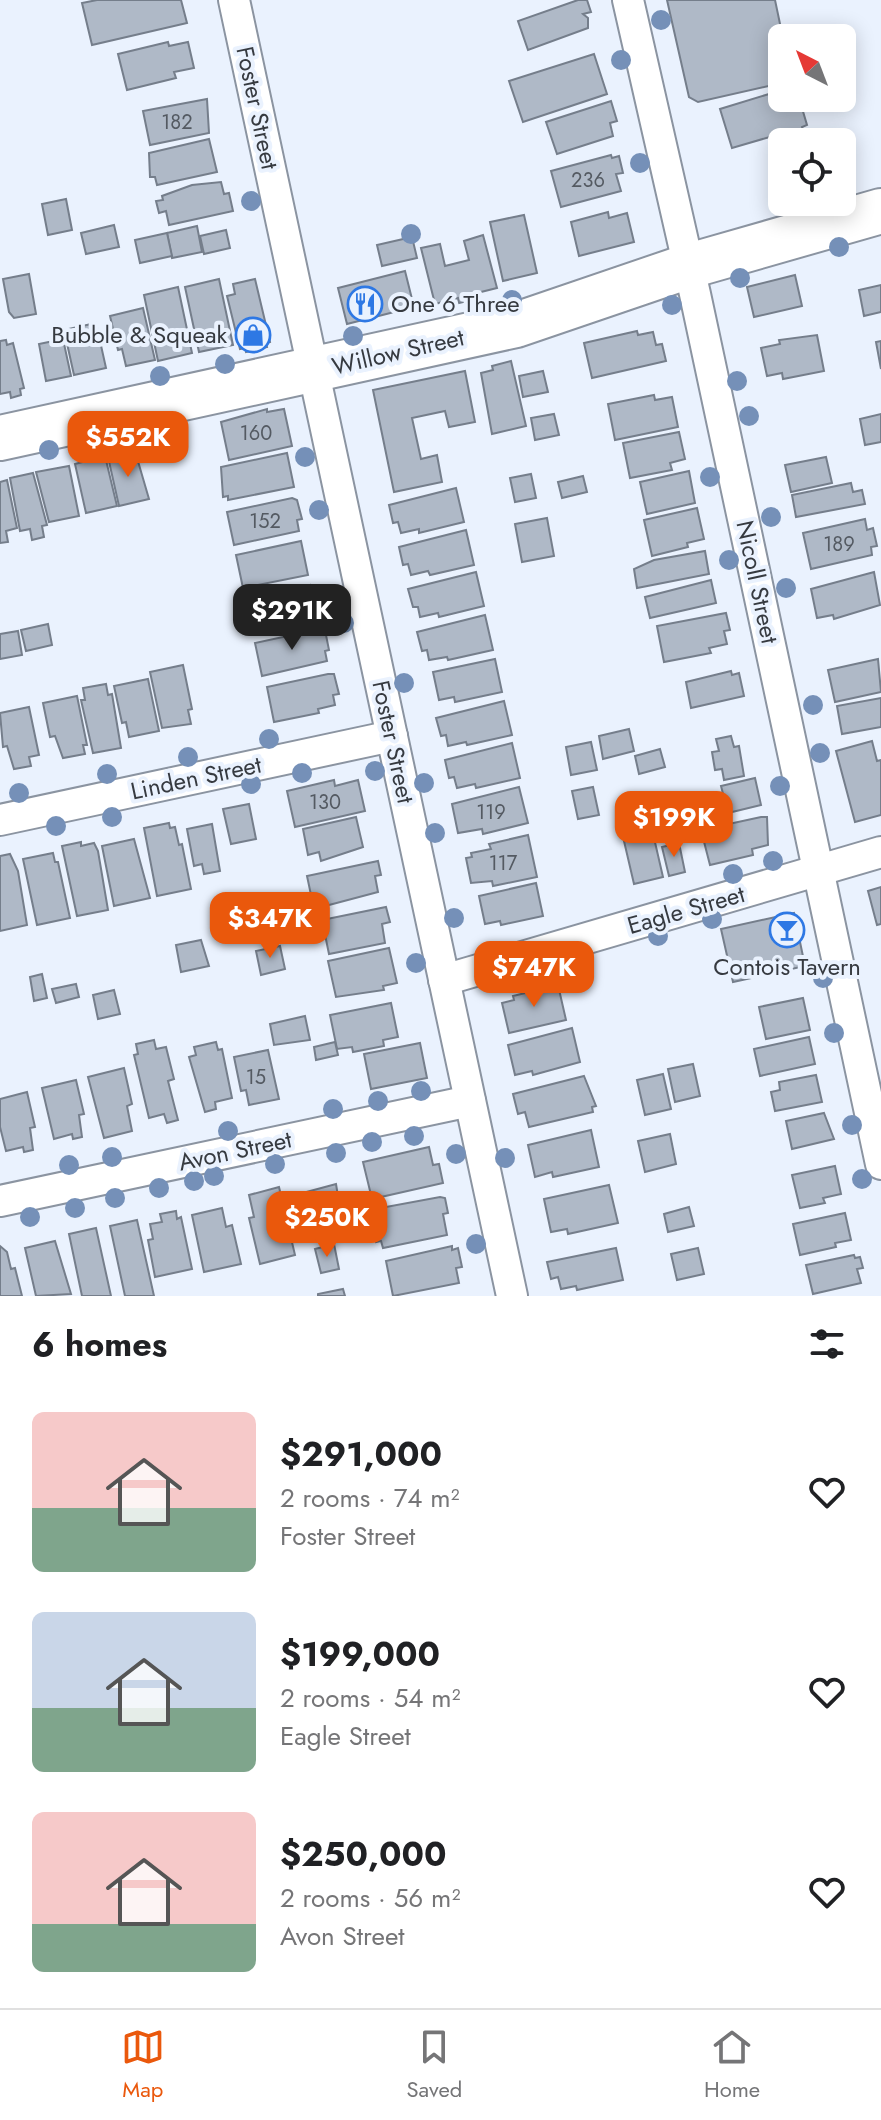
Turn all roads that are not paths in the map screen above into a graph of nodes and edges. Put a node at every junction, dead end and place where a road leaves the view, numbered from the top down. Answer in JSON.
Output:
{"nodes":[{"id":1,"x":234,"y":0,"type":"edge"},
{"id":2,"x":628,"y":0,"type":"edge"},
{"id":3,"x":881,"y":211,"type":"edge"},
{"id":4,"x":689,"y":266,"type":"junction"},
{"id":5,"x":314,"y":371,"type":"junction"},
{"id":6,"x":0,"y":438,"type":"edge"},
{"id":7,"x":392,"y":736,"type":"junction"},
{"id":8,"x":0,"y":820,"type":"edge"},
{"id":9,"x":881,"y":852,"type":"edge"},
{"id":10,"x":820,"y":870,"type":"junction"},
{"id":11,"x":444,"y":980,"type":"junction"},
{"id":12,"x":470,"y":1101,"type":"junction"},
{"id":13,"x":881,"y":1164,"type":"edge"},
{"id":14,"x":0,"y":1201,"type":"edge"},
{"id":15,"x":512,"y":1296,"type":"edge"}],
"edges":[{"from":1,"to":5,"type":"street","name":"Foster Street"},
{"from":2,"to":4,"type":"street","name":"Nicoll Street"},
{"from":3,"to":4,"type":"main road","name":"Willow Street"},
{"from":4,"to":5,"type":"main road","name":"Willow Street"},
{"from":4,"to":10,"type":"street","name":"Nicoll Street"},
{"from":5,"to":6,"type":"main road","name":"Willow Street"},
{"from":5,"to":7,"type":"street","name":"Foster Street"},
{"from":7,"to":8,"type":"street","name":"Linden Street"},
{"from":7,"to":11,"type":"street","name":"Foster Street"},
{"from":9,"to":10,"type":"street","name":"Eagle Street"},
{"from":10,"to":11,"type":"street","name":"Eagle Street"},
{"from":10,"to":13,"type":"street","name":"Nicoll Street"},
{"from":11,"to":12,"type":"street","name":"Foster Street"},
{"from":12,"to":14,"type":"street","name":"Avon Street"},
{"from":12,"to":15,"type":"street","name":"Foster Street"}]}
